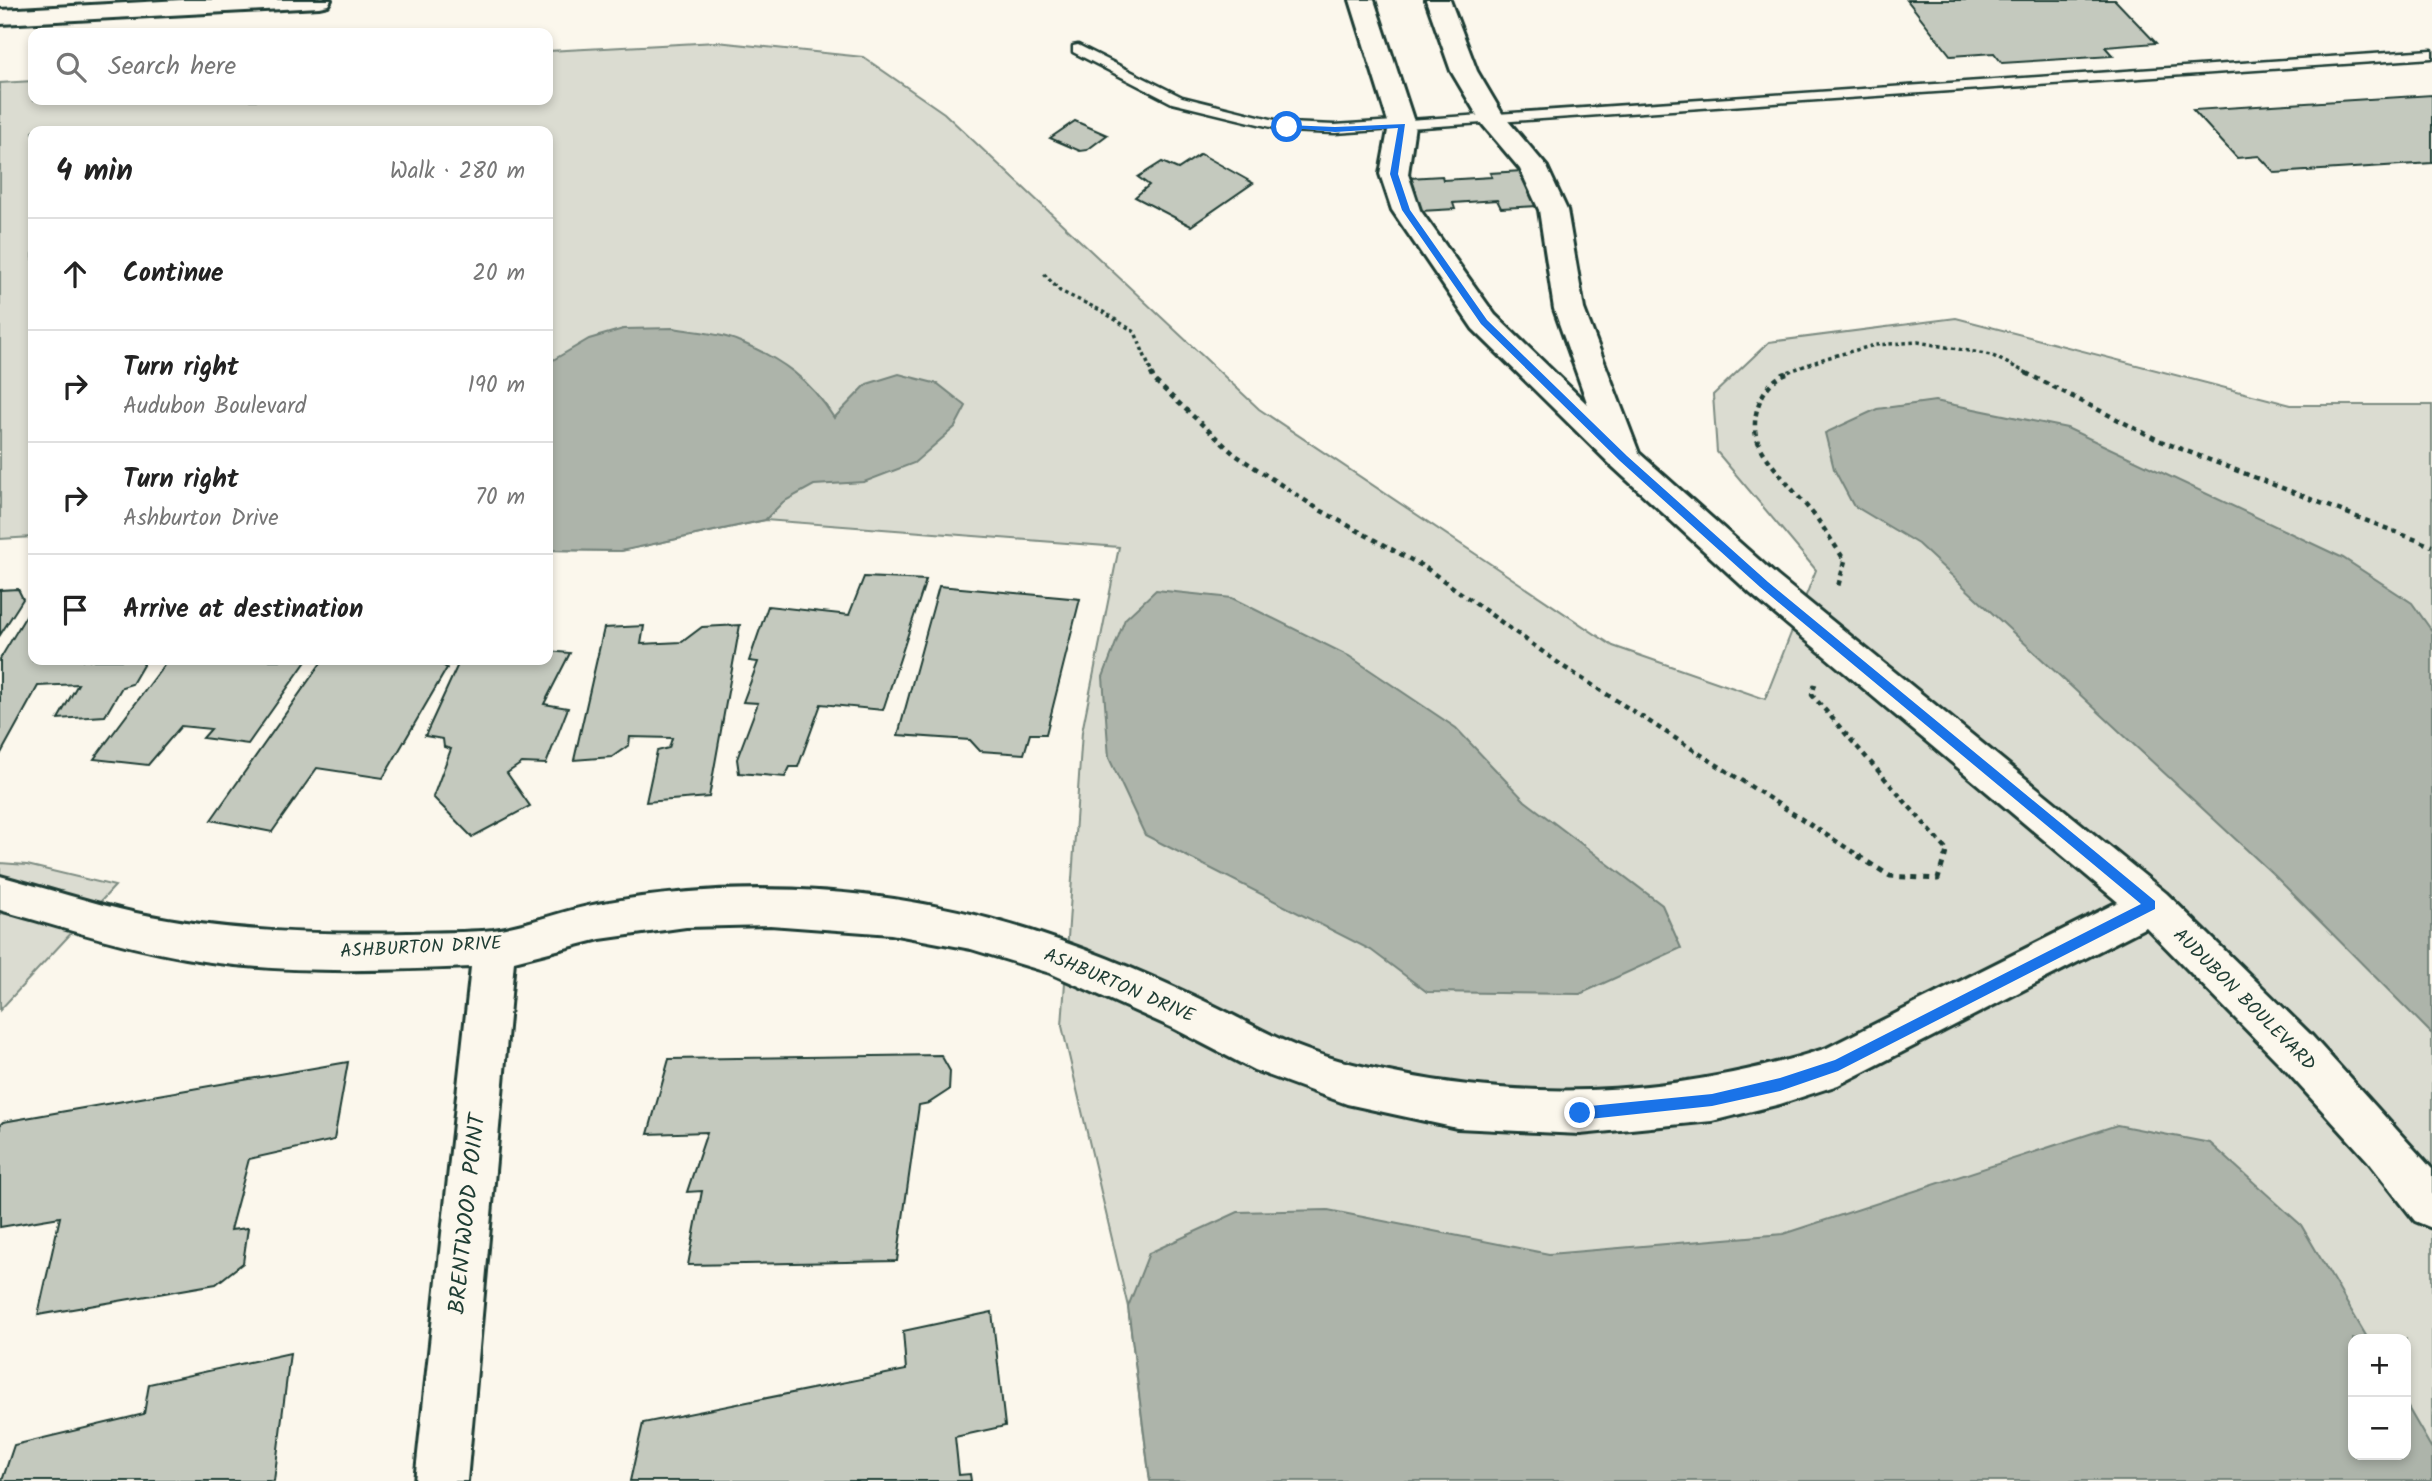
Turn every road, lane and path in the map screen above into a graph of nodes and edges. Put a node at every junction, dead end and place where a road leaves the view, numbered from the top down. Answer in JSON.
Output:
{"nodes":[{"id":1,"x":319,"y":0,"type":"edge"},
{"id":2,"x":1362,"y":0,"type":"edge"},
{"id":3,"x":1438,"y":0,"type":"edge"},
{"id":4,"x":0,"y":17,"type":"edge"},
{"id":5,"x":1078,"y":49,"type":"dead end"},
{"id":6,"x":2432,"y":54,"type":"edge"},
{"id":7,"x":1492,"y":119,"type":"junction"},
{"id":8,"x":1402,"y":125,"type":"junction"},
{"id":9,"x":1624,"y":458,"type":"junction"},
{"id":10,"x":0,"y":893,"type":"edge"},
{"id":11,"x":2151,"y":905,"type":"junction"},
{"id":12,"x":494,"y":948,"type":"junction"},
{"id":13,"x":2432,"y":1205,"type":"edge"},
{"id":14,"x":441,"y":1481,"type":"edge"}],
"edges":[{"from":1,"to":4,"type":"street"},
{"from":2,"to":8,"type":"street","name":"AUDUBON BOULEVARD"},
{"from":3,"to":7,"type":"street","name":"AUDUBON BOULEVARD"},
{"from":5,"to":8,"type":"lane"},
{"from":6,"to":7,"type":"lane"},
{"from":7,"to":8,"type":"lane"},
{"from":7,"to":9,"type":"street","name":"AUDUBON BOULEVARD"},
{"from":8,"to":9,"type":"street","name":"AUDUBON BOULEVARD"},
{"from":9,"to":11,"type":"street","name":"AUDUBON BOULEVARD"},
{"from":10,"to":12,"type":"street","name":"ASHBURTON DRIVE"},
{"from":11,"to":12,"type":"street","name":"ASHBURTON DRIVE"},
{"from":11,"to":13,"type":"street","name":"AUDUBON BOULEVARD"},
{"from":12,"to":14,"type":"street","name":"BRENTWOOD POINT"}]}
